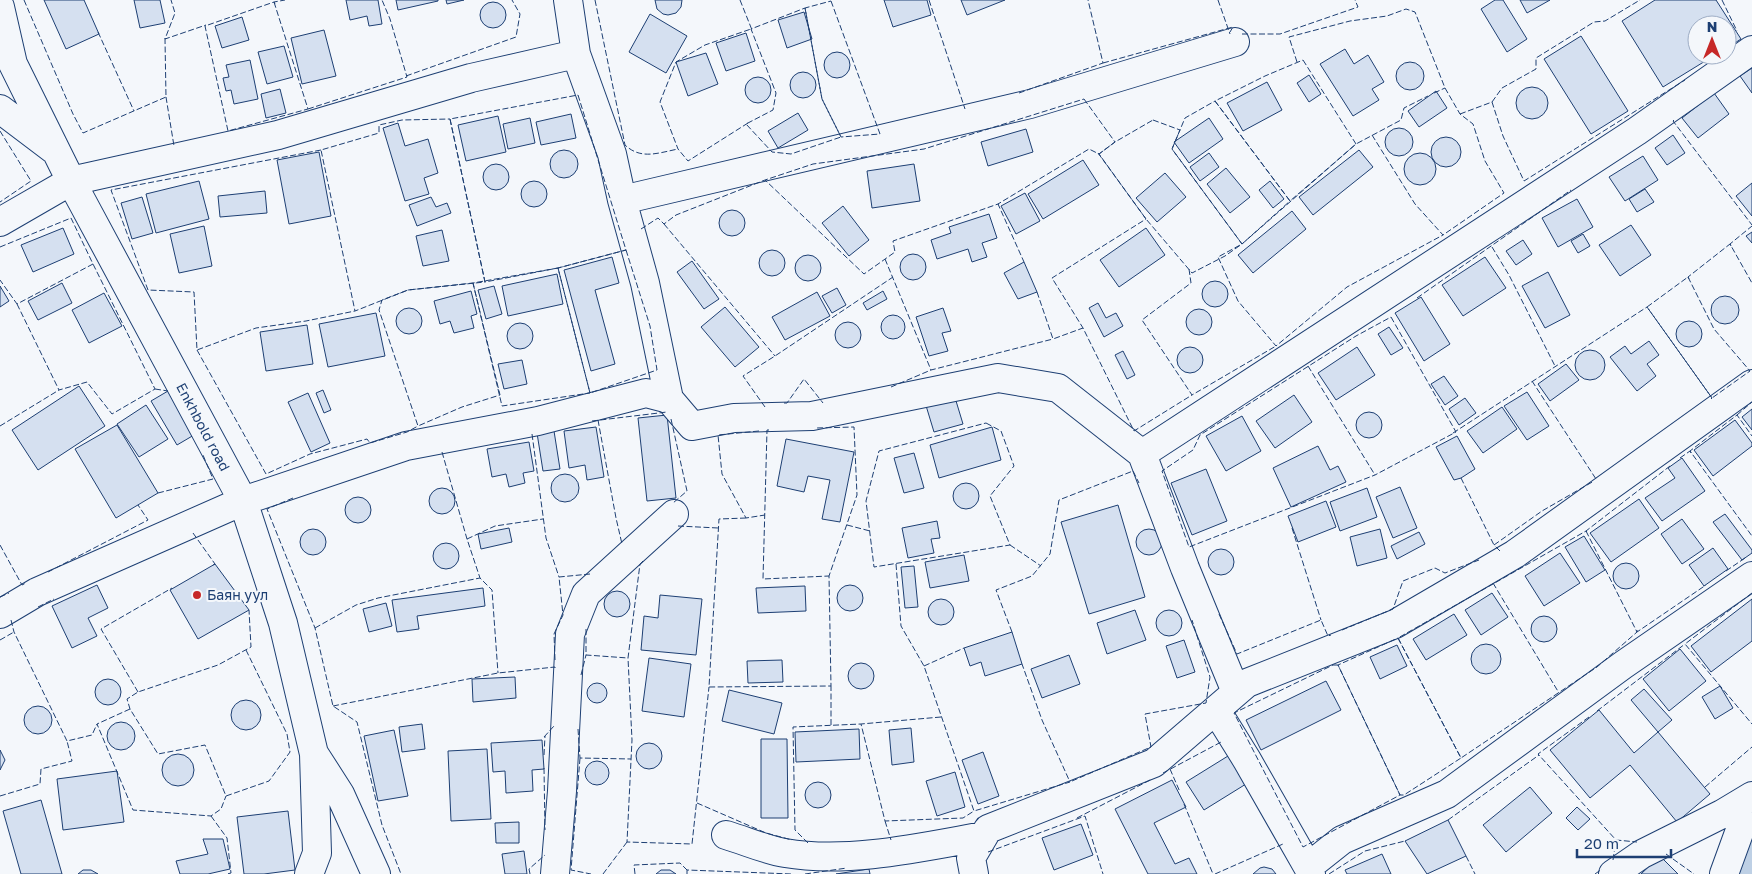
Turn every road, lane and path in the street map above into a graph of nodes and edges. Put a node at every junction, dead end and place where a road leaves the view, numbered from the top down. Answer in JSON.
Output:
{"nodes":[{"id":1,"x":568,"y":0,"type":"edge"},
{"id":2,"x":0,"y":7,"type":"edge"},
{"id":3,"x":1235,"y":42,"type":"dead end"},
{"id":4,"x":1752,"y":50,"type":"edge"},
{"id":5,"x":576,"y":54,"type":"junction"},
{"id":6,"x":0,"y":109,"type":"edge"},
{"id":7,"x":57,"y":152,"type":"junction"},
{"id":8,"x":71,"y":181,"type":"junction"},
{"id":9,"x":622,"y":200,"type":"junction"},
{"id":10,"x":0,"y":222,"type":"edge"},
{"id":11,"x":1752,"y":384,"type":"edge"},
{"id":12,"x":669,"y":398,"type":"junction"},
{"id":13,"x":1142,"y":454,"type":"junction"},
{"id":14,"x":242,"y":501,"type":"junction"},
{"id":15,"x":674,"y":514,"type":"dead end"},
{"id":16,"x":1752,"y":576,"type":"edge"},
{"id":17,"x":0,"y":614,"type":"edge"},
{"id":18,"x":1236,"y":692,"type":"junction"},
{"id":19,"x":1216,"y":710,"type":"junction"},
{"id":20,"x":314,"y":754,"type":"junction"},
{"id":21,"x":1752,"y":797,"type":"edge"},
{"id":22,"x":726,"y":835,"type":"dead end"},
{"id":23,"x":984,"y":836,"type":"junction"},
{"id":24,"x":1309,"y":870,"type":"edge"},
{"id":25,"x":309,"y":874,"type":"edge"},
{"id":26,"x":376,"y":874,"type":"edge"},
{"id":27,"x":555,"y":874,"type":"edge"},
{"id":28,"x":974,"y":874,"type":"edge"},
{"id":29,"x":1613,"y":874,"type":"edge"},
{"id":30,"x":1724,"y":874,"type":"edge"}],
"edges":[{"from":1,"to":5,"type":"street"},
{"from":2,"to":7,"type":"street","name":"Enkhbold road"},
{"from":3,"to":9,"type":"street"},
{"from":4,"to":13,"type":"street"},
{"from":5,"to":8,"type":"street"},
{"from":5,"to":9,"type":"street"},
{"from":6,"to":7,"type":"street"},
{"from":7,"to":8,"type":"street","name":"Enkhbold road"},
{"from":8,"to":10,"type":"street"},
{"from":8,"to":14,"type":"street","name":"Enkhbold road"},
{"from":9,"to":12,"type":"street"},
{"from":11,"to":18,"type":"street"},
{"from":12,"to":13,"type":"street"},
{"from":12,"to":14,"type":"street"},
{"from":13,"to":18,"type":"street"},
{"from":14,"to":17,"type":"street"},
{"from":14,"to":20,"type":"street","name":"Enkhbold road"},
{"from":15,"to":27,"type":"street"},
{"from":16,"to":24,"type":"street"},
{"from":18,"to":19,"type":"street"},
{"from":19,"to":23,"type":"street"},
{"from":19,"to":24,"type":"street"},
{"from":20,"to":25,"type":"street","name":"Enkhbold road"},
{"from":20,"to":26,"type":"street"},
{"from":21,"to":29,"type":"street"},
{"from":21,"to":30,"type":"street"},
{"from":22,"to":23,"type":"street"},
{"from":23,"to":28,"type":"street"}]}
